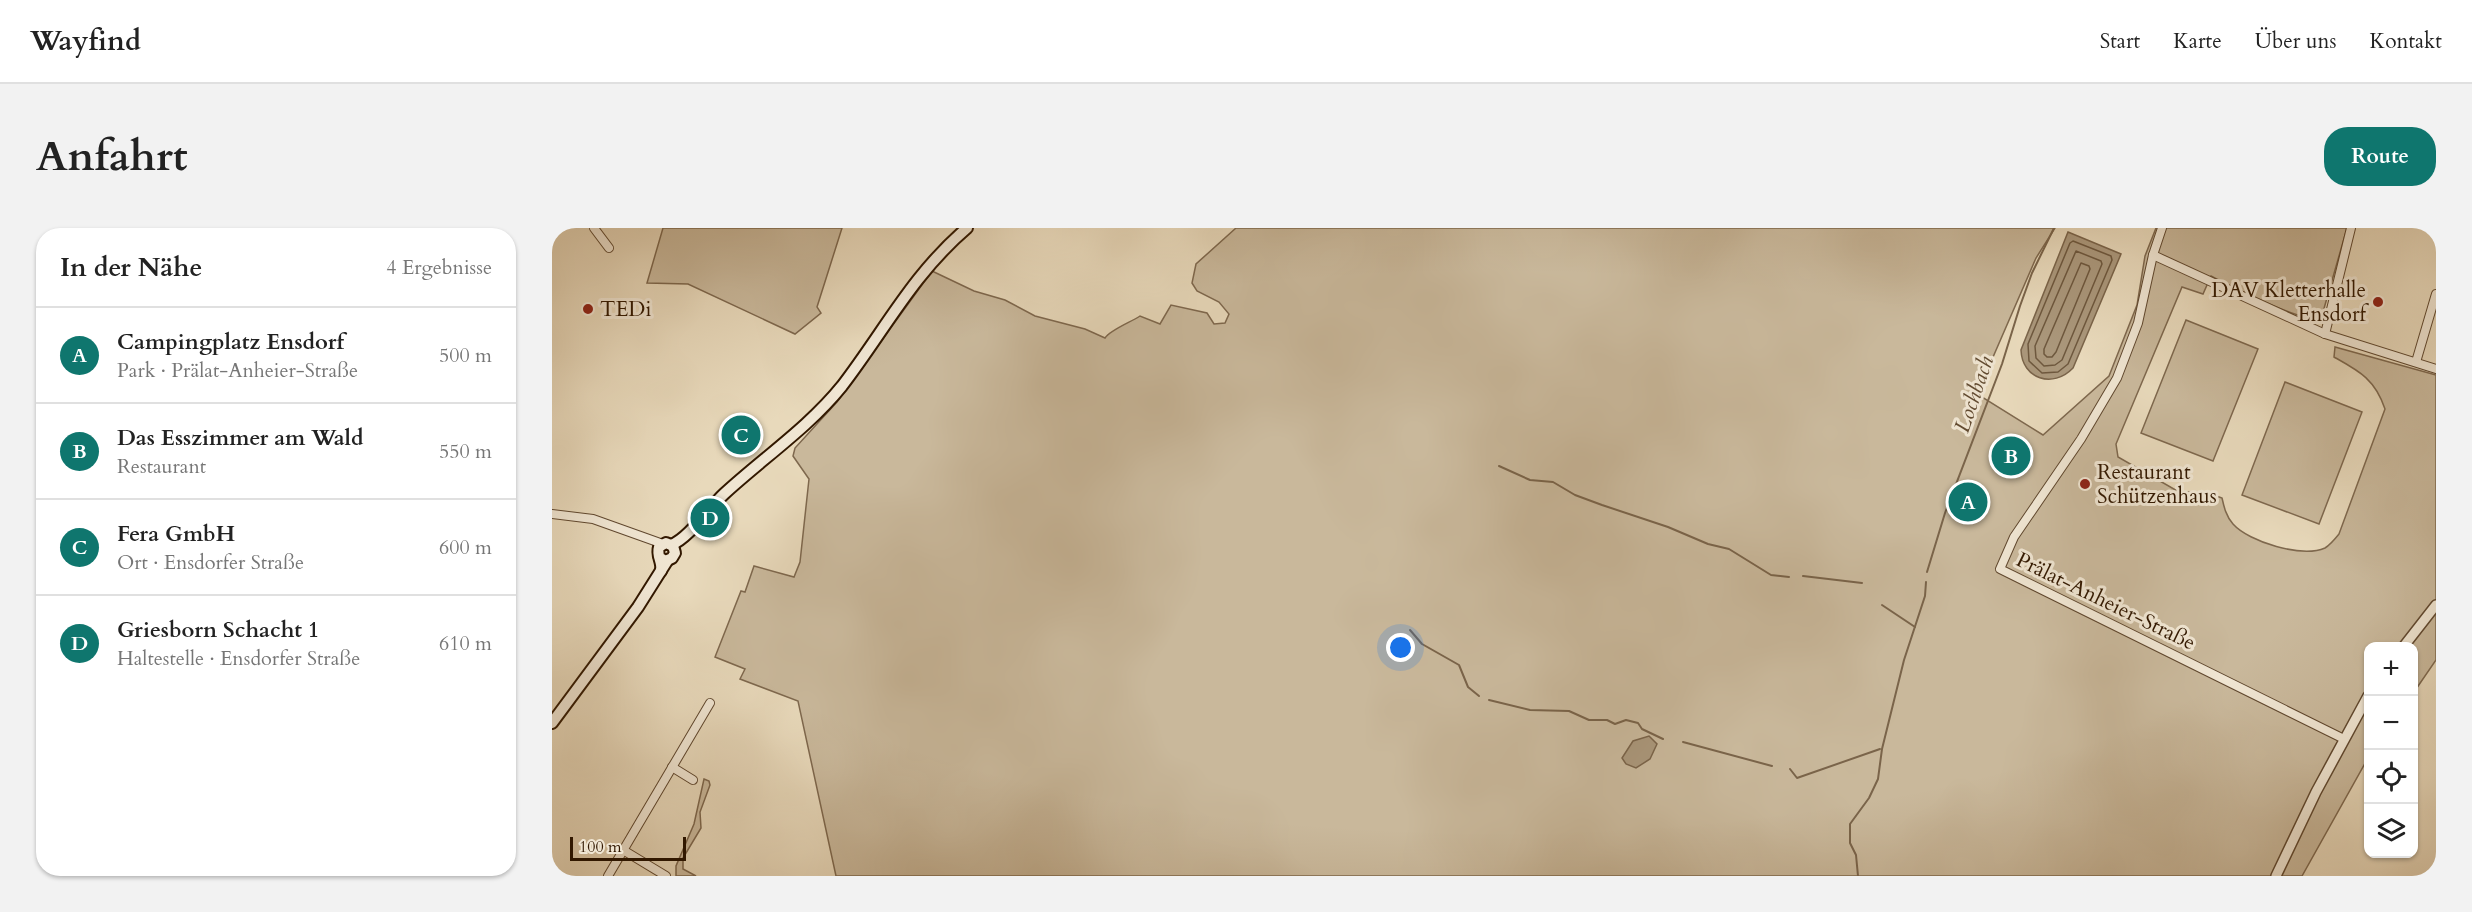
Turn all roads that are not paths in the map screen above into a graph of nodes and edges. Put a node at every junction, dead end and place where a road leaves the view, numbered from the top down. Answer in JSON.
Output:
{"nodes":[{"id":1,"x":594,"y":228,"type":"edge"},
{"id":2,"x":967,"y":228,"type":"edge"},
{"id":3,"x":2163,"y":228,"type":"edge"},
{"id":4,"x":2351,"y":228,"type":"edge"},
{"id":5,"x":2429,"y":228,"type":"edge"},
{"id":6,"x":2436,"y":231,"type":"edge"},
{"id":7,"x":609,"y":249,"type":"dead end"},
{"id":8,"x":2153,"y":255,"type":"junction"},
{"id":9,"x":2436,"y":294,"type":"edge"},
{"id":10,"x":2434,"y":310,"type":"edge"},
{"id":11,"x":2325,"y":334,"type":"junction"},
{"id":12,"x":2416,"y":363,"type":"junction"},
{"id":13,"x":2436,"y":369,"type":"edge"},
{"id":14,"x":552,"y":514,"type":"edge"},
{"id":15,"x":666,"y":552,"type":"junction"},
{"id":16,"x":2436,"y":606,"type":"edge"},
{"id":17,"x":2407,"y":642,"type":"edge"},
{"id":18,"x":710,"y":703,"type":"dead end"},
{"id":19,"x":2364,"y":703,"type":"edge"},
{"id":20,"x":553,"y":721,"type":"edge"},
{"id":21,"x":2344,"y":739,"type":"junction"},
{"id":22,"x":672,"y":767,"type":"junction"},
{"id":23,"x":693,"y":780,"type":"dead end"},
{"id":24,"x":623,"y":850,"type":"junction"},
{"id":25,"x":608,"y":876,"type":"edge"},
{"id":26,"x":666,"y":876,"type":"edge"},
{"id":27,"x":2276,"y":876,"type":"edge"}],
"edges":[{"from":1,"to":7,"type":"street"},
{"from":2,"to":15,"type":"main road"},
{"from":3,"to":8,"type":"street","name":"Prälat-Anheier-Straße"},
{"from":4,"to":11,"type":"street"},
{"from":5,"to":6,"type":"street"},
{"from":8,"to":11,"type":"street"},
{"from":8,"to":21,"type":"street","name":"Prälat-Anheier-Straße"},
{"from":9,"to":10,"type":"street"},
{"from":10,"to":12,"type":"street"},
{"from":11,"to":12,"type":"street"},
{"from":12,"to":13,"type":"street"},
{"from":14,"to":15,"type":"street"},
{"from":15,"to":20,"type":"main road"},
{"from":16,"to":17,"type":"street"},
{"from":18,"to":22,"type":"street"},
{"from":19,"to":21,"type":"street"},
{"from":21,"to":27,"type":"street"},
{"from":22,"to":23,"type":"street"},
{"from":22,"to":24,"type":"street"},
{"from":24,"to":25,"type":"street"},
{"from":24,"to":26,"type":"street"}]}
